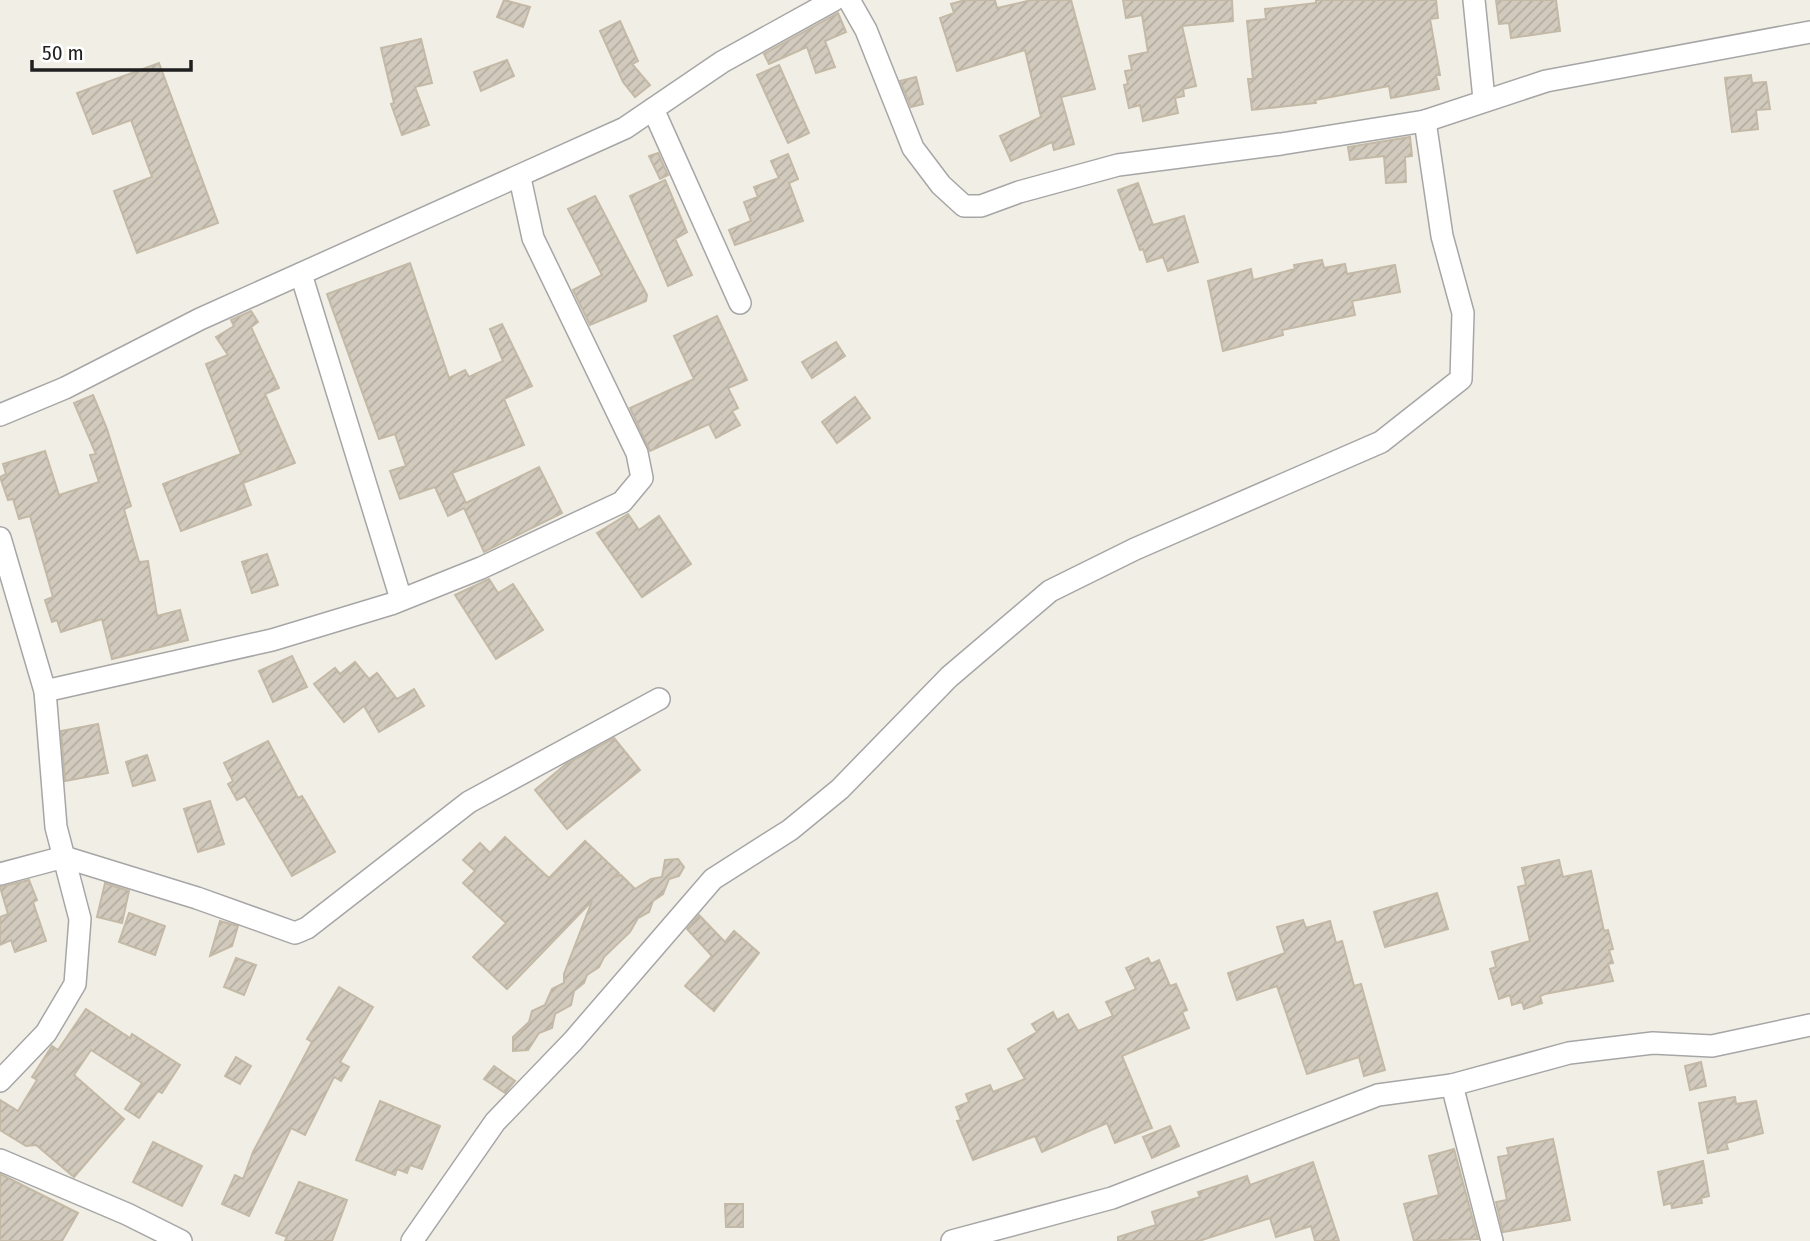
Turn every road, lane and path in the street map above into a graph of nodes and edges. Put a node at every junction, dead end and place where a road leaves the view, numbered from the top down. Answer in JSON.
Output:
{"nodes":[{"id":1,"x":834,"y":0,"type":"edge"},
{"id":2,"x":849,"y":0,"type":"edge"},
{"id":3,"x":1474,"y":0,"type":"edge"},
{"id":4,"x":1810,"y":32,"type":"edge"},
{"id":5,"x":1484,"y":99,"type":"junction"},
{"id":6,"x":653,"y":109,"type":"junction"},
{"id":7,"x":1425,"y":121,"type":"junction"},
{"id":8,"x":520,"y":178,"type":"junction"},
{"id":9,"x":301,"y":274,"type":"junction"},
{"id":10,"x":740,"y":303,"type":"dead end"},
{"id":11,"x":0,"y":415,"type":"edge"},
{"id":12,"x":0,"y":538,"type":"edge"},
{"id":13,"x":401,"y":599,"type":"junction"},
{"id":14,"x":45,"y":691,"type":"junction"},
{"id":15,"x":659,"y":699,"type":"dead end"},
{"id":16,"x":64,"y":857,"type":"junction"},
{"id":17,"x":0,"y":874,"type":"edge"},
{"id":18,"x":1810,"y":1025,"type":"edge"},
{"id":19,"x":0,"y":1082,"type":"edge"},
{"id":20,"x":1452,"y":1085,"type":"junction"},
{"id":21,"x":0,"y":1160,"type":"edge"},
{"id":22,"x":181,"y":1241,"type":"edge"},
{"id":23,"x":412,"y":1241,"type":"edge"},
{"id":24,"x":952,"y":1241,"type":"edge"},
{"id":25,"x":1492,"y":1241,"type":"edge"}],
"edges":[{"from":1,"to":6,"type":"street"},
{"from":2,"to":7,"type":"street"},
{"from":3,"to":5,"type":"street"},
{"from":4,"to":5,"type":"street"},
{"from":5,"to":7,"type":"street"},
{"from":6,"to":8,"type":"street"},
{"from":6,"to":10,"type":"street"},
{"from":7,"to":23,"type":"street"},
{"from":8,"to":9,"type":"street"},
{"from":8,"to":13,"type":"street"},
{"from":9,"to":11,"type":"street"},
{"from":9,"to":13,"type":"street"},
{"from":12,"to":14,"type":"street"},
{"from":13,"to":14,"type":"street"},
{"from":14,"to":16,"type":"street"},
{"from":15,"to":16,"type":"street"},
{"from":16,"to":17,"type":"street"},
{"from":16,"to":19,"type":"street"},
{"from":18,"to":20,"type":"street"},
{"from":20,"to":24,"type":"street"},
{"from":20,"to":25,"type":"street"},
{"from":21,"to":22,"type":"street"}]}
